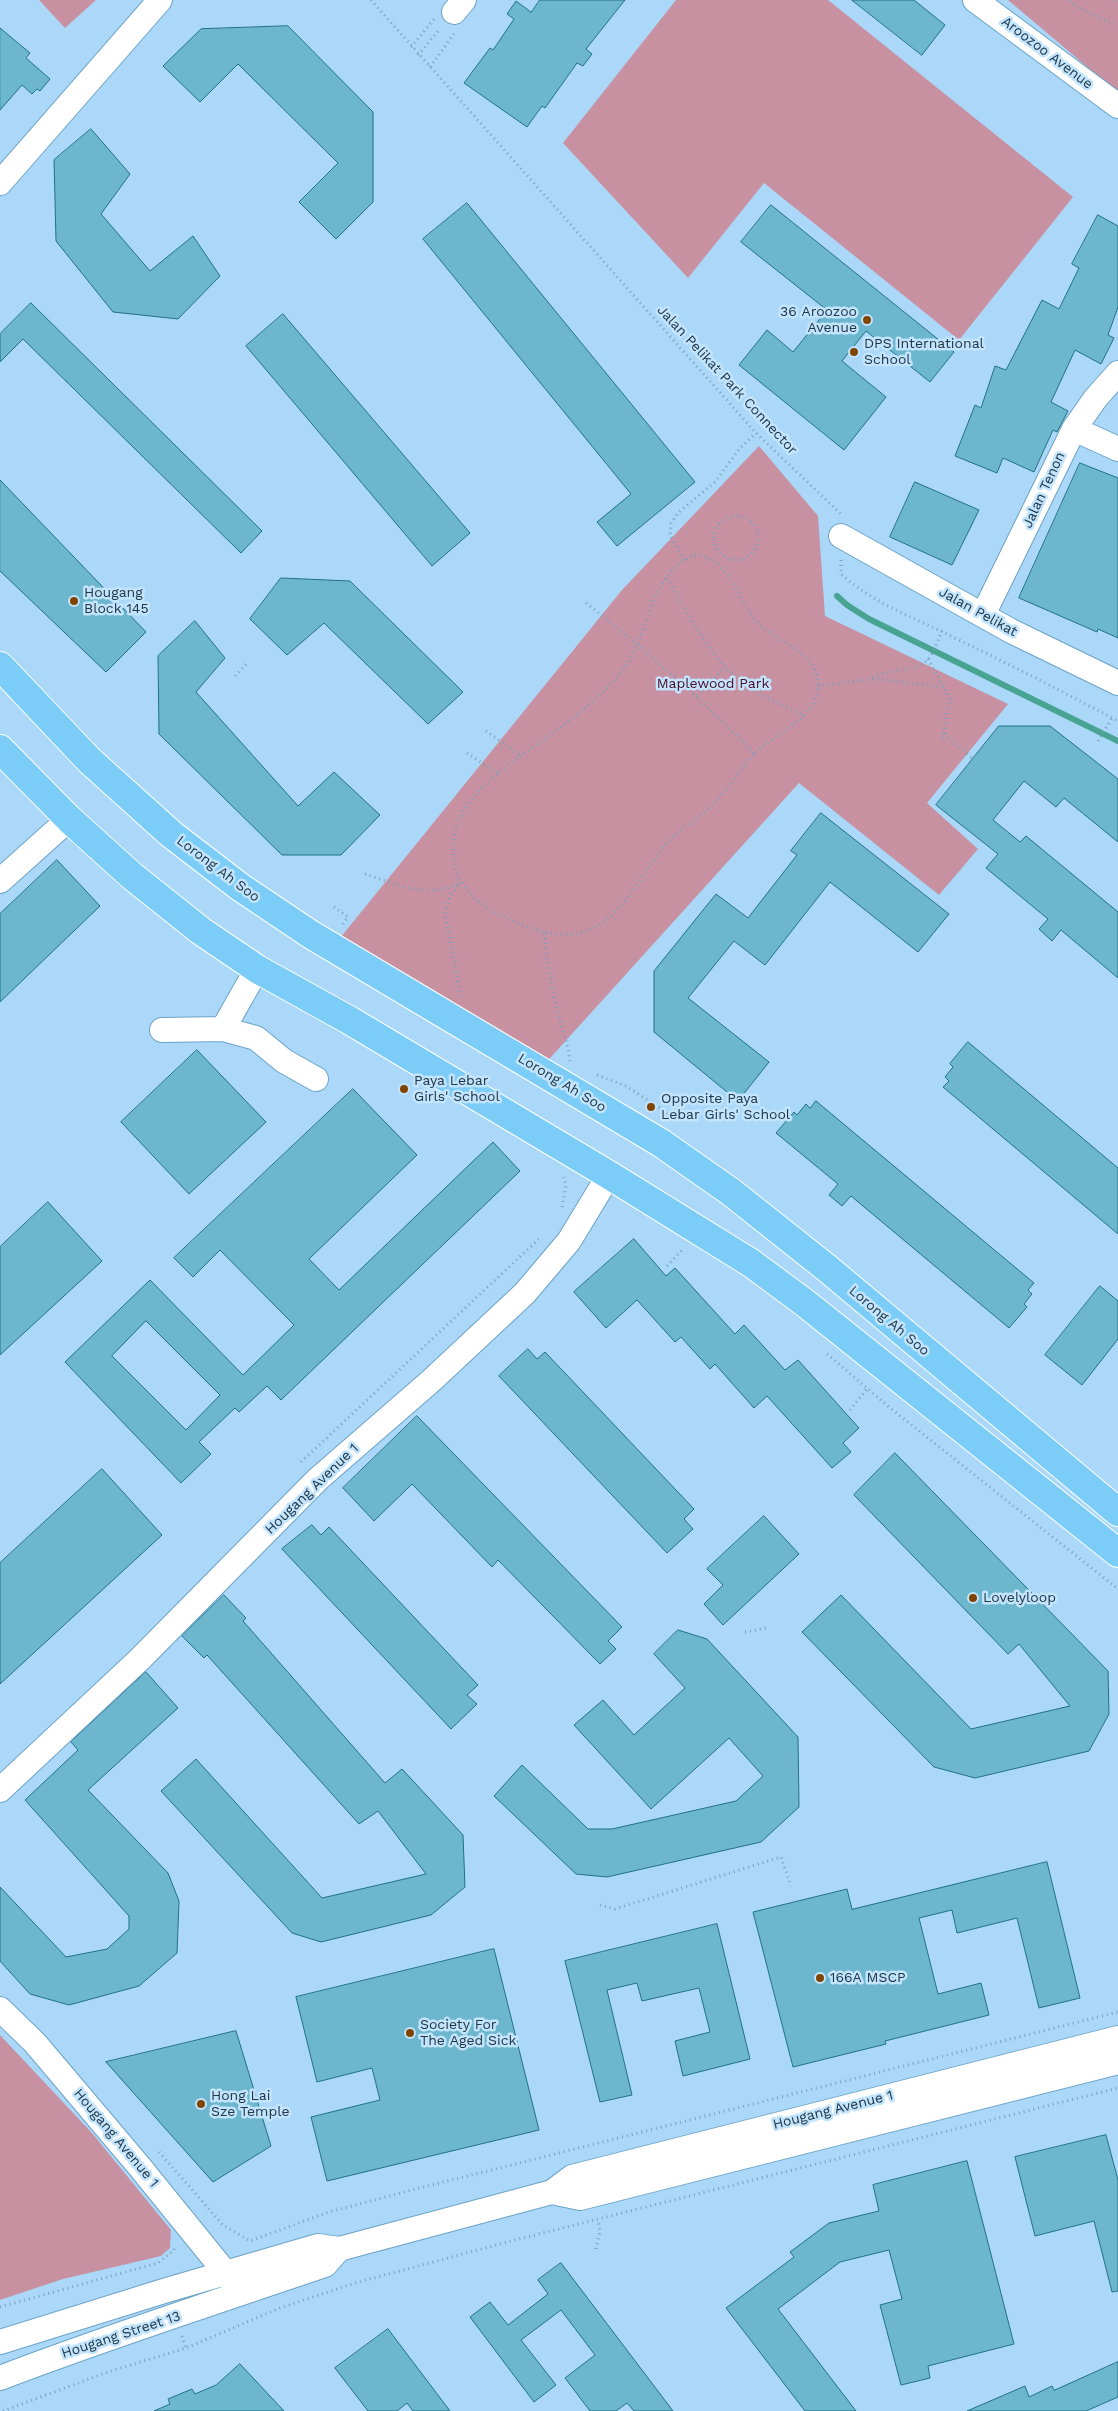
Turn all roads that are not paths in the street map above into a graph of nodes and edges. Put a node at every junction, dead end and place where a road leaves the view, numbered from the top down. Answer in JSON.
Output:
{"nodes":[{"id":1,"x":160,"y":0,"type":"edge"},
{"id":2,"x":975,"y":0,"type":"edge"},
{"id":3,"x":1118,"y":106,"type":"edge"},
{"id":4,"x":0,"y":183,"type":"edge"},
{"id":5,"x":1118,"y":374,"type":"edge"},
{"id":6,"x":1074,"y":429,"type":"junction"},
{"id":7,"x":1118,"y":450,"type":"edge"},
{"id":8,"x":840,"y":536,"type":"road end"},
{"id":9,"x":983,"y":615,"type":"junction"},
{"id":10,"x":0,"y":666,"type":"edge"},
{"id":11,"x":1118,"y":683,"type":"edge"},
{"id":12,"x":0,"y":749,"type":"edge"},
{"id":13,"x":69,"y":819,"type":"junction"},
{"id":14,"x":0,"y":882,"type":"edge"},
{"id":15,"x":257,"y":969,"type":"junction"},
{"id":16,"x":223,"y":1029,"type":"junction"},
{"id":17,"x":162,"y":1030,"type":"dead end"},
{"id":18,"x":316,"y":1079,"type":"dead end"},
{"id":19,"x":609,"y":1175,"type":"junction"},
{"id":20,"x":828,"y":1269,"type":"junction"},
{"id":21,"x":805,"y":1303,"type":"junction"},
{"id":22,"x":1118,"y":1512,"type":"edge"},
{"id":23,"x":1118,"y":1553,"type":"edge"},
{"id":24,"x":0,"y":1790,"type":"edge"},
{"id":25,"x":0,"y":2009,"type":"edge"},
{"id":26,"x":1118,"y":2038,"type":"edge"},
{"id":27,"x":1118,"y":2062,"type":"edge"},
{"id":28,"x":552,"y":2192,"type":"junction"},
{"id":29,"x":339,"y":2249,"type":"junction"},
{"id":30,"x":226,"y":2273,"type":"junction"},
{"id":31,"x":242,"y":2293,"type":"junction"},
{"id":32,"x":85,"y":2315,"type":"junction"},
{"id":33,"x":96,"y":2341,"type":"junction"},
{"id":34,"x":0,"y":2342,"type":"edge"},
{"id":35,"x":0,"y":2378,"type":"edge"}],
"edges":[{"from":1,"to":4,"type":"street"},
{"from":2,"to":3,"type":"street","name":"Aroozoo Avenue"},
{"from":5,"to":6,"type":"street","name":"Jalan Tenon"},
{"from":6,"to":7,"type":"street"},
{"from":6,"to":9,"type":"street","name":"Jalan Tenon"},
{"from":8,"to":9,"type":"street","name":"Jalan Pelikat"},
{"from":9,"to":11,"type":"street","name":"Jalan Pelikat"},
{"from":10,"to":20,"type":"main road","name":"Lorong Ah Soo"},
{"from":12,"to":13,"type":"main road"},
{"from":13,"to":14,"type":"street"},
{"from":13,"to":15,"type":"main road"},
{"from":15,"to":16,"type":"street"},
{"from":15,"to":19,"type":"main road"},
{"from":16,"to":17,"type":"street"},
{"from":16,"to":18,"type":"street"},
{"from":19,"to":21,"type":"main road"},
{"from":19,"to":24,"type":"street","name":"Hougang Avenue 1"},
{"from":20,"to":21,"type":"main road"},
{"from":20,"to":22,"type":"main road","name":"Lorong Ah Soo"},
{"from":21,"to":23,"type":"main road"},
{"from":25,"to":30,"type":"street","name":"Hougang Avenue 1"},
{"from":26,"to":28,"type":"street","name":"Hougang Avenue 1"},
{"from":27,"to":28,"type":"street","name":"Hougang Avenue 1"},
{"from":28,"to":29,"type":"street","name":"Hougang Avenue 1"},
{"from":29,"to":30,"type":"street","name":"Hougang Avenue 1"},
{"from":29,"to":31,"type":"street","name":"Hougang Avenue 1"},
{"from":30,"to":31,"type":"street","name":"Hougang Avenue 1"},
{"from":30,"to":32,"type":"street","name":"Hougang Street 13"},
{"from":31,"to":33,"type":"street","name":"Hougang Street 13"},
{"from":32,"to":33,"type":"street"},
{"from":32,"to":34,"type":"street","name":"Hougang Street 13"},
{"from":33,"to":35,"type":"street","name":"Hougang Street 13"}]}
